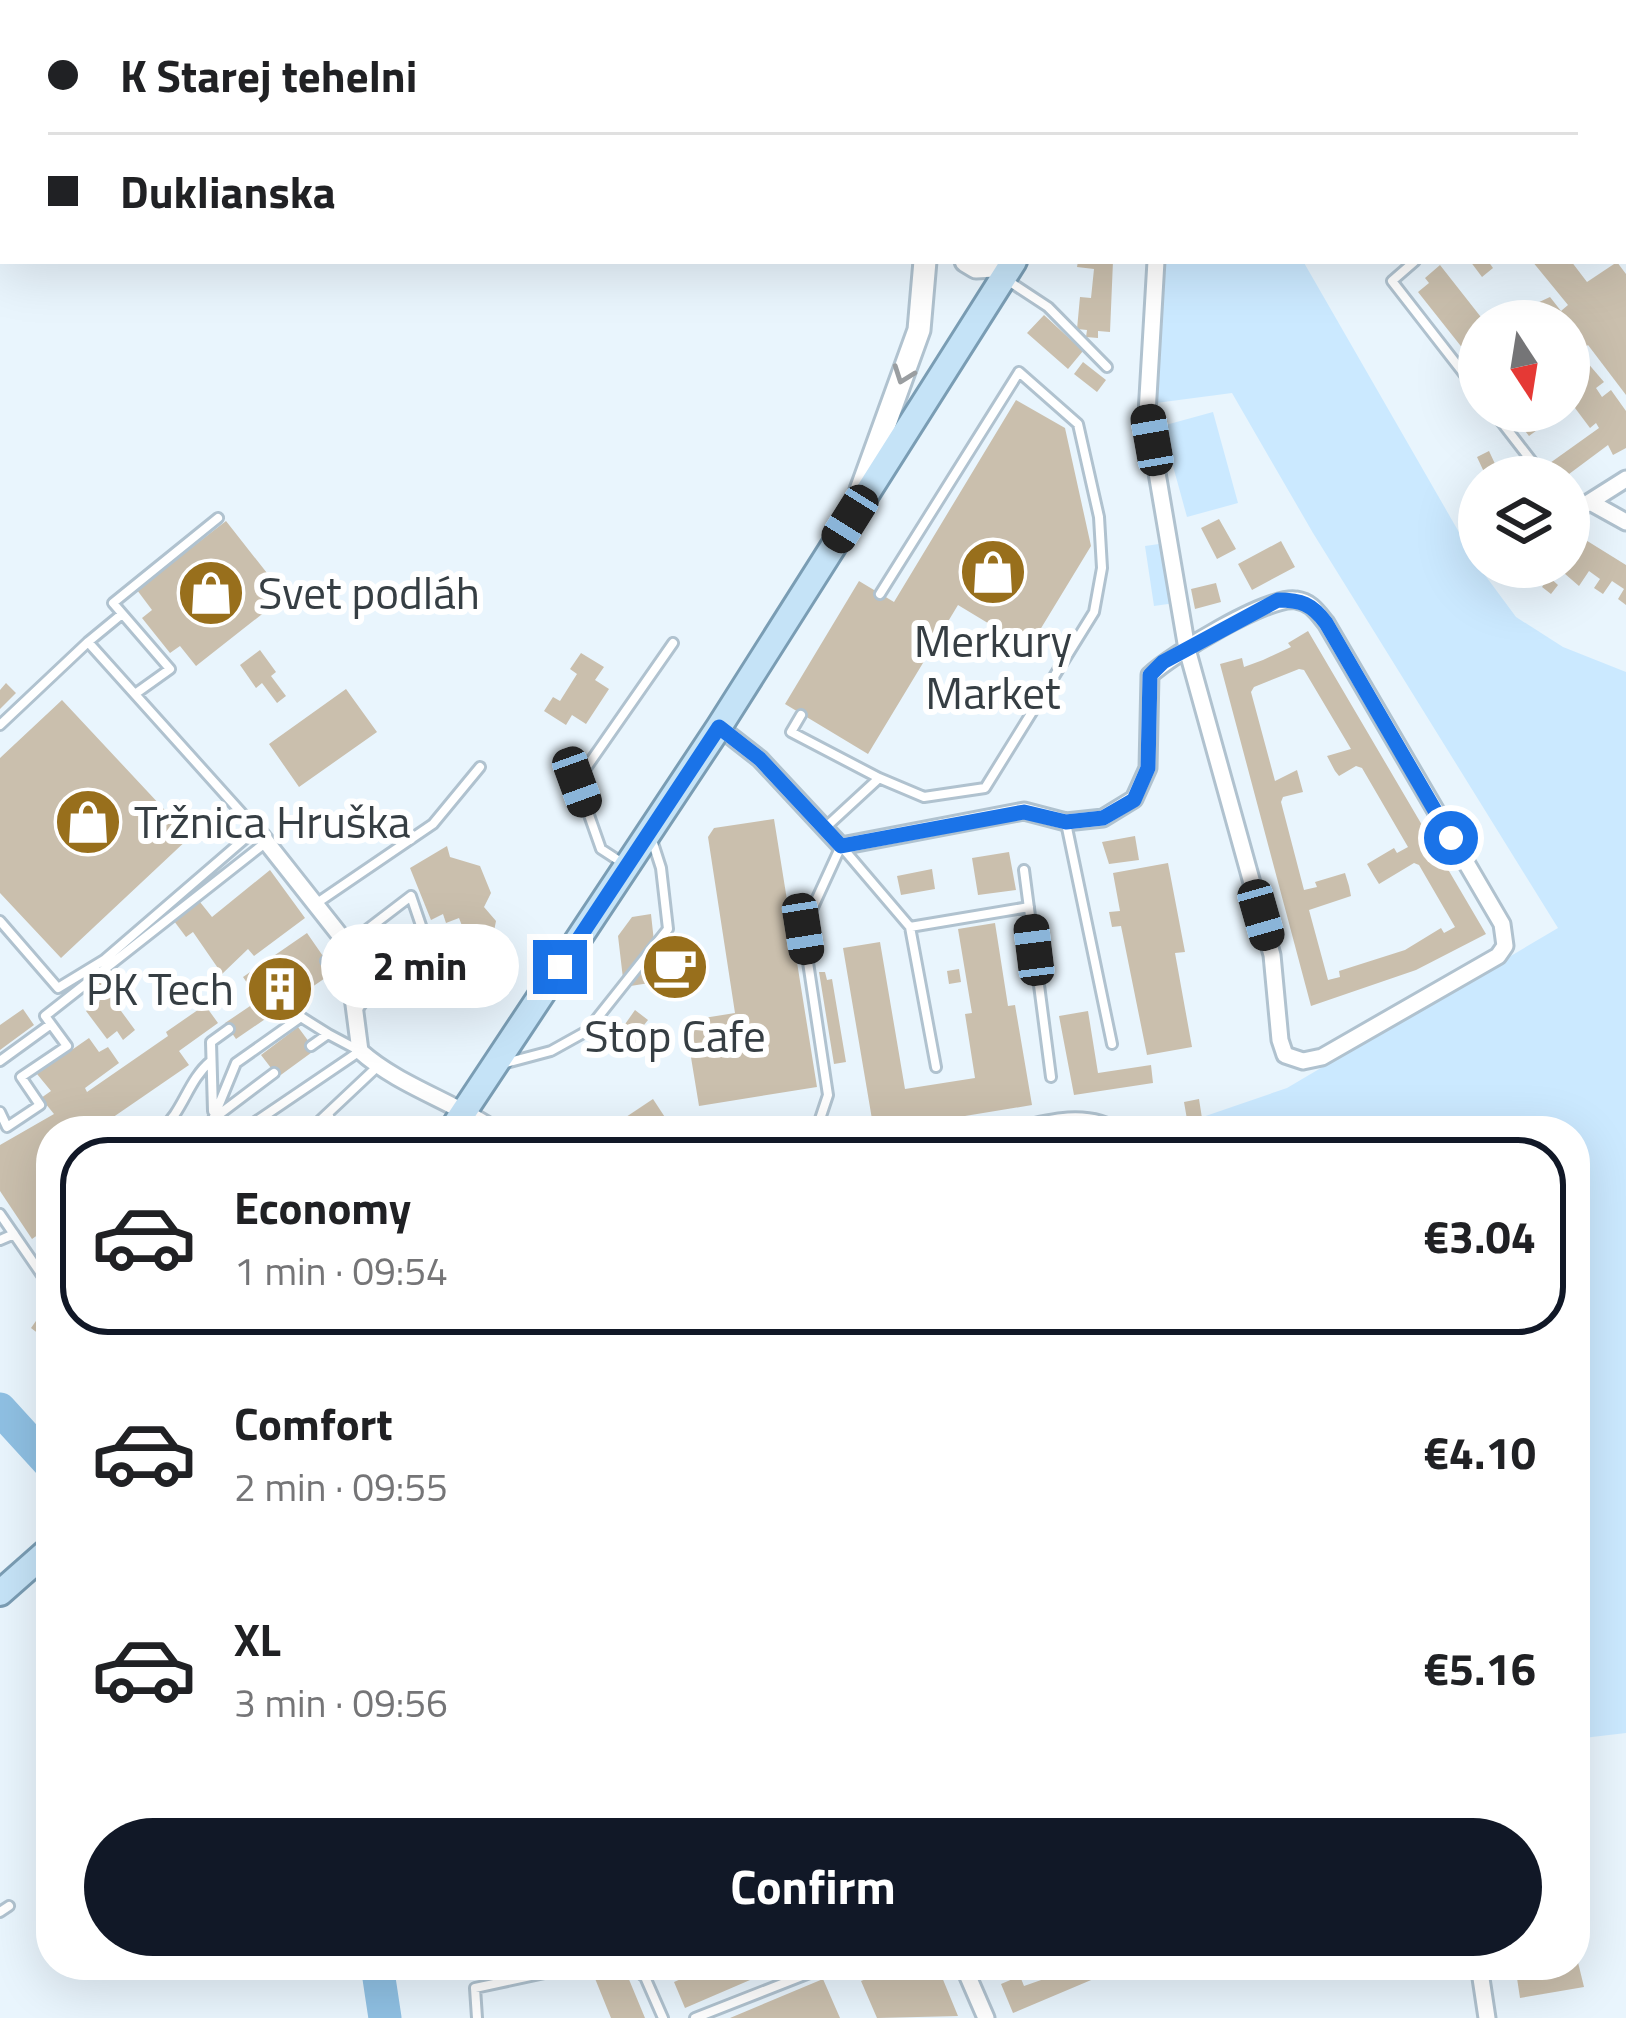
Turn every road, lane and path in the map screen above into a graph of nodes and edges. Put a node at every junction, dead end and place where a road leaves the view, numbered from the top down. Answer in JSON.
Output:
{"nodes":[{"id":1,"x":925,"y":264,"type":"edge"},
{"id":2,"x":971,"y":264,"type":"edge"},
{"id":3,"x":1156,"y":264,"type":"edge"},
{"id":4,"x":1412,"y":264,"type":"edge"},
{"id":5,"x":1010,"y":266,"type":"edge"},
{"id":6,"x":1458,"y":366,"type":"edge"},
{"id":7,"x":1107,"y":367,"type":"dead end"},
{"id":8,"x":1509,"y":432,"type":"edge"},
{"id":9,"x":1528,"y":456,"type":"edge"},
{"id":10,"x":1626,"y":479,"type":"edge"},
{"id":11,"x":1590,"y":502,"type":"joint"},
{"id":12,"x":218,"y":518,"type":"dead end"},
{"id":13,"x":850,"y":519,"type":"junction"},
{"id":14,"x":1626,"y":522,"type":"edge"},
{"id":15,"x":880,"y":594,"type":"dead end"},
{"id":16,"x":122,"y":614,"type":"junction"},
{"id":17,"x":88,"y":642,"type":"junction"},
{"id":18,"x":674,"y":643,"type":"dead end"},
{"id":19,"x":1187,"y":649,"type":"junction"},
{"id":20,"x":135,"y":694,"type":"junction"},
{"id":21,"x":801,"y":715,"type":"dead end"},
{"id":22,"x":0,"y":724,"type":"edge"},
{"id":23,"x":719,"y":727,"type":"junction"},
{"id":24,"x":480,"y":767,"type":"dead end"},
{"id":25,"x":877,"y":781,"type":"dead end"},
{"id":26,"x":1066,"y":822,"type":"junction"},
{"id":27,"x":824,"y":828,"type":"junction"},
{"id":28,"x":650,"y":833,"type":"junction"},
{"id":29,"x":261,"y":836,"type":"junction"},
{"id":30,"x":841,"y":846,"type":"junction"},
{"id":31,"x":627,"y":867,"type":"junction"},
{"id":32,"x":1024,"y":870,"type":"dead end"},
{"id":33,"x":316,"y":904,"type":"junction"},
{"id":34,"x":1029,"y":907,"type":"junction"},
{"id":35,"x":0,"y":921,"type":"edge"},
{"id":36,"x":910,"y":927,"type":"junction"},
{"id":37,"x":346,"y":943,"type":"junction"},
{"id":38,"x":326,"y":961,"type":"dead end"},
{"id":39,"x":356,"y":1012,"type":"junction"},
{"id":40,"x":50,"y":1024,"type":"junction"},
{"id":41,"x":229,"y":1029,"type":"dead end"},
{"id":42,"x":328,"y":1034,"type":"junction"},
{"id":43,"x":1112,"y":1044,"type":"dead end"},
{"id":44,"x":311,"y":1046,"type":"dead end"},
{"id":45,"x":360,"y":1051,"type":"junction"},
{"id":46,"x":0,"y":1061,"type":"edge"},
{"id":47,"x":211,"y":1061,"type":"junction"},
{"id":48,"x":377,"y":1066,"type":"junction"},
{"id":49,"x":493,"y":1067,"type":"junction"},
{"id":50,"x":936,"y":1067,"type":"dead end"},
{"id":51,"x":274,"y":1073,"type":"dead end"},
{"id":52,"x":1051,"y":1077,"type":"dead end"},
{"id":53,"x":332,"y":1109,"type":"junction"},
{"id":54,"x":0,"y":1112,"type":"edge"},
{"id":55,"x":176,"y":1116,"type":"edge"},
{"id":56,"x":213,"y":1116,"type":"edge"},
{"id":57,"x":214,"y":1116,"type":"edge"},
{"id":58,"x":217,"y":1116,"type":"edge"},
{"id":59,"x":264,"y":1116,"type":"edge"},
{"id":60,"x":325,"y":1116,"type":"edge"},
{"id":61,"x":329,"y":1116,"type":"edge"},
{"id":62,"x":332,"y":1116,"type":"edge"},
{"id":63,"x":452,"y":1116,"type":"edge"},
{"id":64,"x":461,"y":1116,"type":"edge"},
{"id":65,"x":821,"y":1116,"type":"edge"},
{"id":66,"x":0,"y":1214,"type":"edge"},
{"id":67,"x":14,"y":1234,"type":"junction"},
{"id":68,"x":0,"y":1240,"type":"edge"},
{"id":69,"x":36,"y":1266,"type":"edge"},
{"id":70,"x":36,"y":1561,"type":"edge"},
{"id":71,"x":0,"y":1594,"type":"edge"},
{"id":72,"x":513,"y":1980,"type":"edge"},
{"id":73,"x":646,"y":1980,"type":"edge"},
{"id":74,"x":792,"y":1980,"type":"edge"},
{"id":75,"x":970,"y":1980,"type":"edge"},
{"id":76,"x":1481,"y":1980,"type":"edge"},
{"id":77,"x":477,"y":2018,"type":"edge"},
{"id":78,"x":663,"y":2018,"type":"edge"},
{"id":79,"x":695,"y":2018,"type":"edge"},
{"id":80,"x":986,"y":2018,"type":"edge"},
{"id":81,"x":1487,"y":2018,"type":"edge"}],
"edges":[{"from":1,"to":13,"type":"street","one_way":true},
{"from":2,"to":5,"type":"street"},
{"from":3,"to":19,"type":"street"},
{"from":4,"to":6,"type":"lane"},
{"from":5,"to":7,"type":"lane"},
{"from":5,"to":13,"type":"main road"},
{"from":8,"to":9,"type":"lane"},
{"from":10,"to":11,"type":"street"},
{"from":11,"to":14,"type":"street"},
{"from":12,"to":16,"type":"lane"},
{"from":13,"to":23,"type":"main road"},
{"from":15,"to":21,"type":"lane"},
{"from":16,"to":17,"type":"lane"},
{"from":16,"to":20,"type":"lane"},
{"from":17,"to":20,"type":"lane"},
{"from":17,"to":22,"type":"lane"},
{"from":18,"to":31,"type":"lane"},
{"from":19,"to":19,"type":"street"},
{"from":19,"to":26,"type":"street"},
{"from":20,"to":29,"type":"lane"},
{"from":23,"to":27,"type":"street"},
{"from":23,"to":28,"type":"main road"},
{"from":24,"to":33,"type":"lane"},
{"from":25,"to":27,"type":"lane"},
{"from":26,"to":30,"type":"street"},
{"from":26,"to":43,"type":"lane"},
{"from":27,"to":30,"type":"street"},
{"from":28,"to":31,"type":"main road"},
{"from":28,"to":49,"type":"lane"},
{"from":29,"to":33,"type":"street"},
{"from":29,"to":35,"type":"lane"},
{"from":29,"to":40,"type":"lane"},
{"from":30,"to":36,"type":"lane"},
{"from":30,"to":65,"type":"lane"},
{"from":31,"to":49,"type":"main road"},
{"from":32,"to":34,"type":"lane"},
{"from":33,"to":37,"type":"street"},
{"from":34,"to":36,"type":"lane"},
{"from":34,"to":52,"type":"lane"},
{"from":36,"to":50,"type":"lane"},
{"from":37,"to":38,"type":"lane"},
{"from":37,"to":39,"type":"street"},
{"from":37,"to":39,"type":"lane"},
{"from":39,"to":45,"type":"street"},
{"from":40,"to":46,"type":"lane"},
{"from":40,"to":54,"type":"lane"},
{"from":41,"to":47,"type":"lane"},
{"from":42,"to":44,"type":"lane"},
{"from":42,"to":45,"type":"lane"},
{"from":42,"to":57,"type":"lane"},
{"from":45,"to":48,"type":"street"},
{"from":45,"to":59,"type":"lane"},
{"from":47,"to":55,"type":"lane"},
{"from":47,"to":56,"type":"lane"},
{"from":48,"to":53,"type":"lane"},
{"from":48,"to":63,"type":"street"},
{"from":49,"to":64,"type":"main road"},
{"from":51,"to":58,"type":"lane"},
{"from":53,"to":60,"type":"lane"},
{"from":53,"to":61,"type":"lane"},
{"from":53,"to":62,"type":"lane"},
{"from":66,"to":67,"type":"lane"},
{"from":67,"to":68,"type":"lane"},
{"from":67,"to":69,"type":"lane"},
{"from":70,"to":71,"type":"main road"},
{"from":72,"to":77,"type":"lane"},
{"from":73,"to":78,"type":"lane"},
{"from":74,"to":79,"type":"lane"},
{"from":75,"to":80,"type":"street"},
{"from":76,"to":81,"type":"street"}]}
